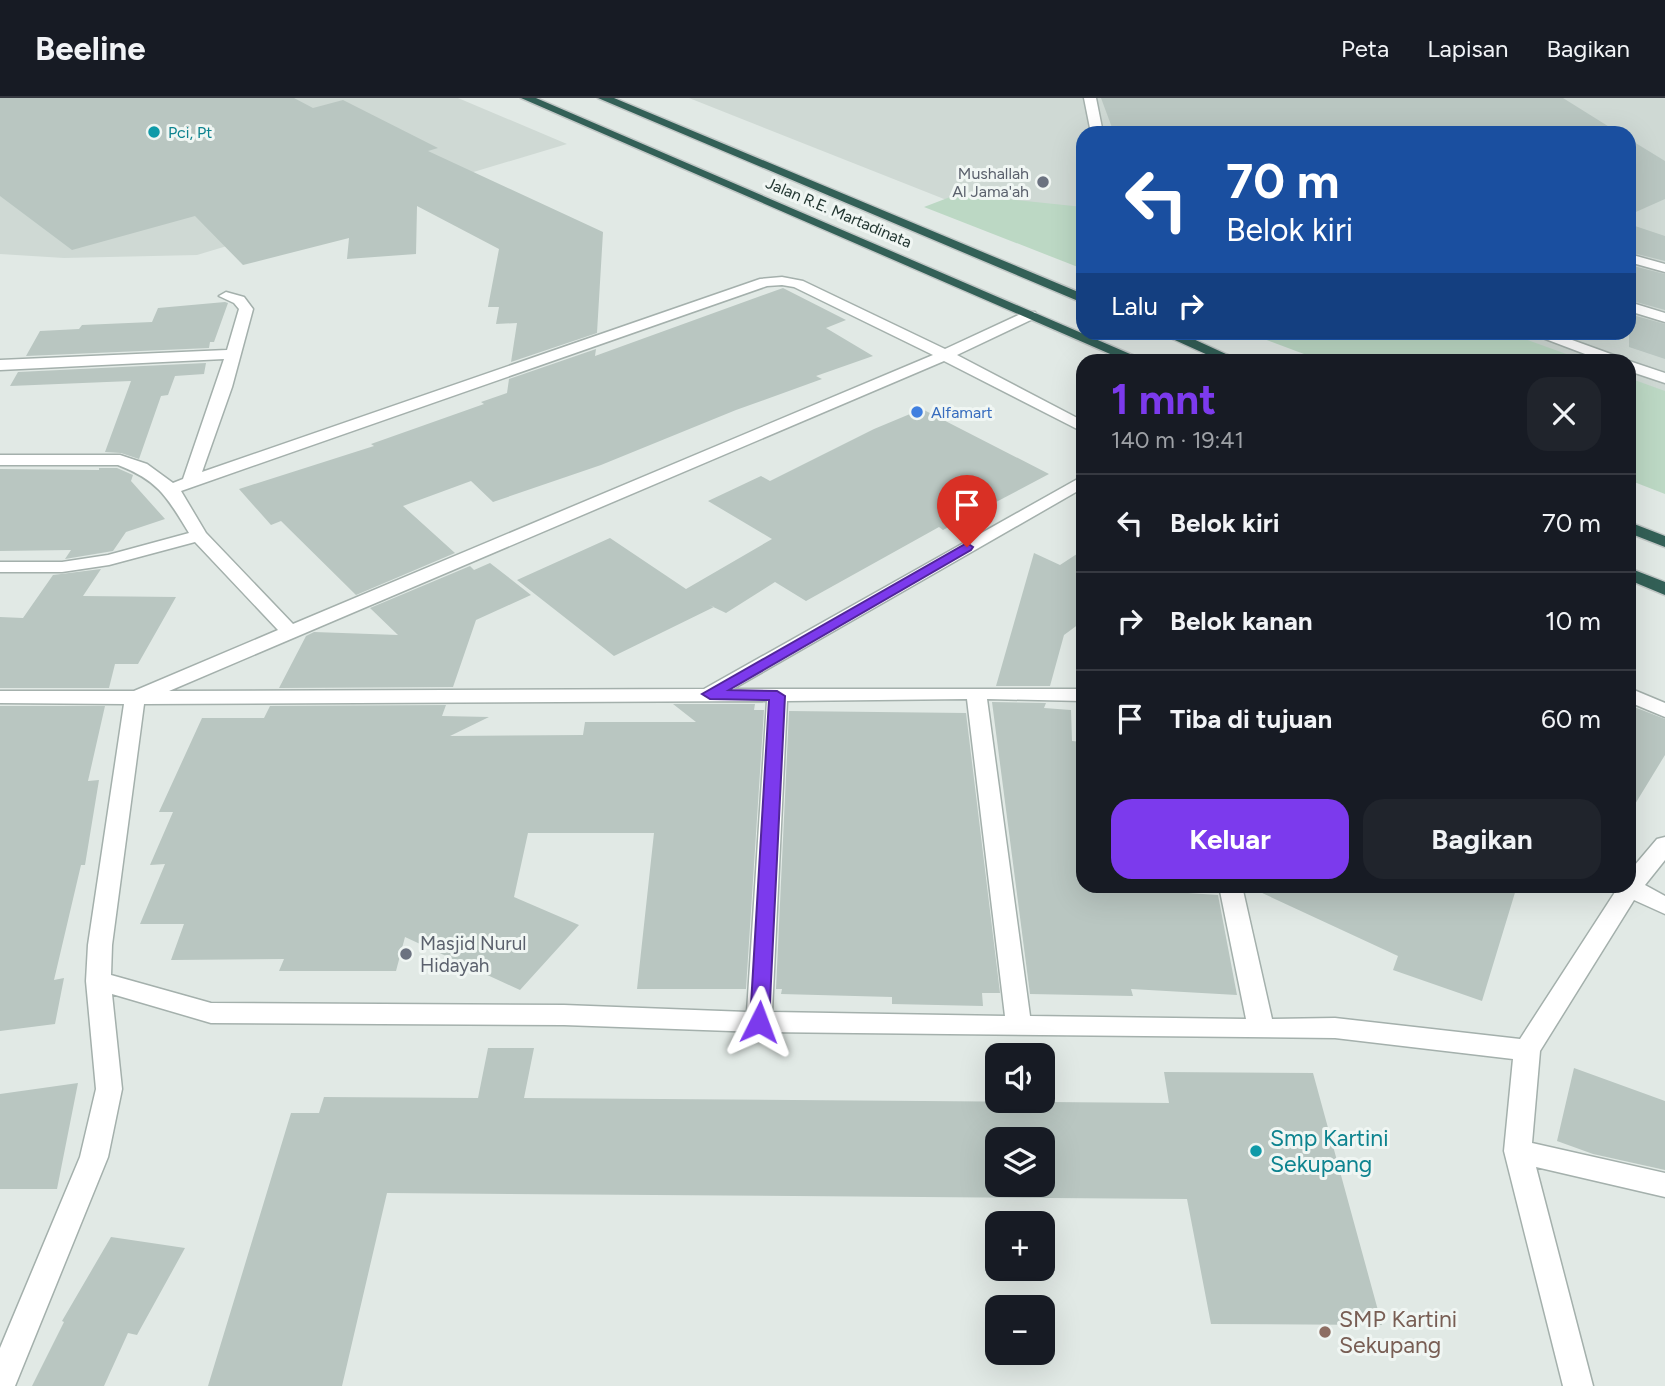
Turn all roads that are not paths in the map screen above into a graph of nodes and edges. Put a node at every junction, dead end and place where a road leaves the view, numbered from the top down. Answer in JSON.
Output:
{"nodes":[{"id":1,"x":527,"y":98,"type":"edge"},
{"id":2,"x":604,"y":98,"type":"edge"},
{"id":3,"x":1090,"y":98,"type":"edge"},
{"id":4,"x":1096,"y":126,"type":"edge"},
{"id":5,"x":1636,"y":260,"type":"edge"},
{"id":6,"x":1665,"y":268,"type":"edge"},
{"id":7,"x":226,"y":296,"type":"dead end"},
{"id":8,"x":1076,"y":296,"type":"edge"},
{"id":9,"x":1636,"y":308,"type":"edge"},
{"id":10,"x":1030,"y":315,"type":"junction"},
{"id":11,"x":1665,"y":318,"type":"edge"},
{"id":12,"x":1076,"y":335,"type":"edge"},
{"id":13,"x":1089,"y":340,"type":"edge"},
{"id":14,"x":1183,"y":340,"type":"edge"},
{"id":15,"x":1557,"y":340,"type":"edge"},
{"id":16,"x":233,"y":354,"type":"junction"},
{"id":17,"x":1122,"y":354,"type":"edge"},
{"id":18,"x":1217,"y":354,"type":"edge"},
{"id":19,"x":1597,"y":354,"type":"edge"},
{"id":20,"x":944,"y":355,"type":"junction"},
{"id":21,"x":0,"y":365,"type":"edge"},
{"id":22,"x":1636,"y":368,"type":"edge"},
{"id":23,"x":1665,"y":378,"type":"edge"},
{"id":24,"x":1076,"y":424,"type":"edge"},
{"id":25,"x":0,"y":460,"type":"edge"},
{"id":26,"x":191,"y":482,"type":"junction"},
{"id":27,"x":1076,"y":485,"type":"edge"},
{"id":28,"x":171,"y":489,"type":"junction"},
{"id":29,"x":1636,"y":530,"type":"edge"},
{"id":30,"x":199,"y":536,"type":"junction"},
{"id":31,"x":1665,"y":542,"type":"edge"},
{"id":32,"x":0,"y":567,"type":"edge"},
{"id":33,"x":1636,"y":576,"type":"edge"},
{"id":34,"x":1665,"y":589,"type":"edge"},
{"id":35,"x":291,"y":633,"type":"junction"},
{"id":36,"x":976,"y":693,"type":"junction"},
{"id":37,"x":710,"y":694,"type":"junction"},
{"id":38,"x":1076,"y":695,"type":"edge"},
{"id":39,"x":777,"y":696,"type":"junction"},
{"id":40,"x":0,"y":697,"type":"edge"},
{"id":41,"x":1636,"y":697,"type":"edge"},
{"id":42,"x":135,"y":698,"type":"junction"},
{"id":43,"x":1665,"y":710,"type":"edge"},
{"id":44,"x":1665,"y":845,"type":"edge"},
{"id":45,"x":1636,"y":880,"type":"edge"},
{"id":46,"x":1636,"y":890,"type":"edge"},
{"id":47,"x":1238,"y":893,"type":"edge"},
{"id":48,"x":1626,"y":893,"type":"edge"},
{"id":49,"x":1665,"y":906,"type":"edge"},
{"id":50,"x":98,"y":981,"type":"junction"},
{"id":51,"x":759,"y":1022,"type":"junction"},
{"id":52,"x":1019,"y":1025,"type":"junction"},
{"id":53,"x":1261,"y":1029,"type":"junction"},
{"id":54,"x":1527,"y":1051,"type":"junction"},
{"id":55,"x":1518,"y":1151,"type":"junction"},
{"id":56,"x":1665,"y":1185,"type":"edge"},
{"id":57,"x":0,"y":1385,"type":"edge"},
{"id":58,"x":1578,"y":1386,"type":"edge"}],
"edges":[{"from":1,"to":10,"type":"highway","name":"Jalan R.E. Martadinata"},
{"from":2,"to":8,"type":"highway","name":"Jalan R.E. Martadinata"},
{"from":3,"to":4,"type":"street"},
{"from":5,"to":6,"type":"street"},
{"from":7,"to":16,"type":"street"},
{"from":9,"to":11,"type":"street"},
{"from":10,"to":12,"type":"highway","name":"Jalan R.E. Martadinata"},
{"from":10,"to":20,"type":"street"},
{"from":13,"to":17,"type":"highway","name":"Jalan R.E. Martadinata"},
{"from":14,"to":18,"type":"highway"},
{"from":15,"to":19,"type":"street"},
{"from":16,"to":21,"type":"street"},
{"from":16,"to":26,"type":"street"},
{"from":20,"to":24,"type":"street"},
{"from":20,"to":26,"type":"street"},
{"from":20,"to":35,"type":"street"},
{"from":22,"to":23,"type":"street"},
{"from":25,"to":28,"type":"street"},
{"from":26,"to":28,"type":"street"},
{"from":27,"to":37,"type":"street"},
{"from":28,"to":30,"type":"street"},
{"from":29,"to":31,"type":"highway"},
{"from":30,"to":32,"type":"street"},
{"from":30,"to":35,"type":"street"},
{"from":33,"to":34,"type":"highway"},
{"from":35,"to":42,"type":"street"},
{"from":36,"to":38,"type":"street"},
{"from":36,"to":39,"type":"street"},
{"from":36,"to":52,"type":"street"},
{"from":37,"to":39,"type":"street"},
{"from":37,"to":42,"type":"street"},
{"from":39,"to":51,"type":"street"},
{"from":40,"to":42,"type":"street"},
{"from":41,"to":43,"type":"street"},
{"from":42,"to":50,"type":"street"},
{"from":44,"to":45,"type":"street"},
{"from":46,"to":49,"type":"street"},
{"from":47,"to":53,"type":"street"},
{"from":48,"to":54,"type":"street"},
{"from":50,"to":51,"type":"street"},
{"from":50,"to":57,"type":"street"},
{"from":51,"to":52,"type":"street"},
{"from":52,"to":53,"type":"street"},
{"from":53,"to":54,"type":"street"},
{"from":54,"to":55,"type":"street"},
{"from":55,"to":56,"type":"street"},
{"from":55,"to":58,"type":"street"}]}
